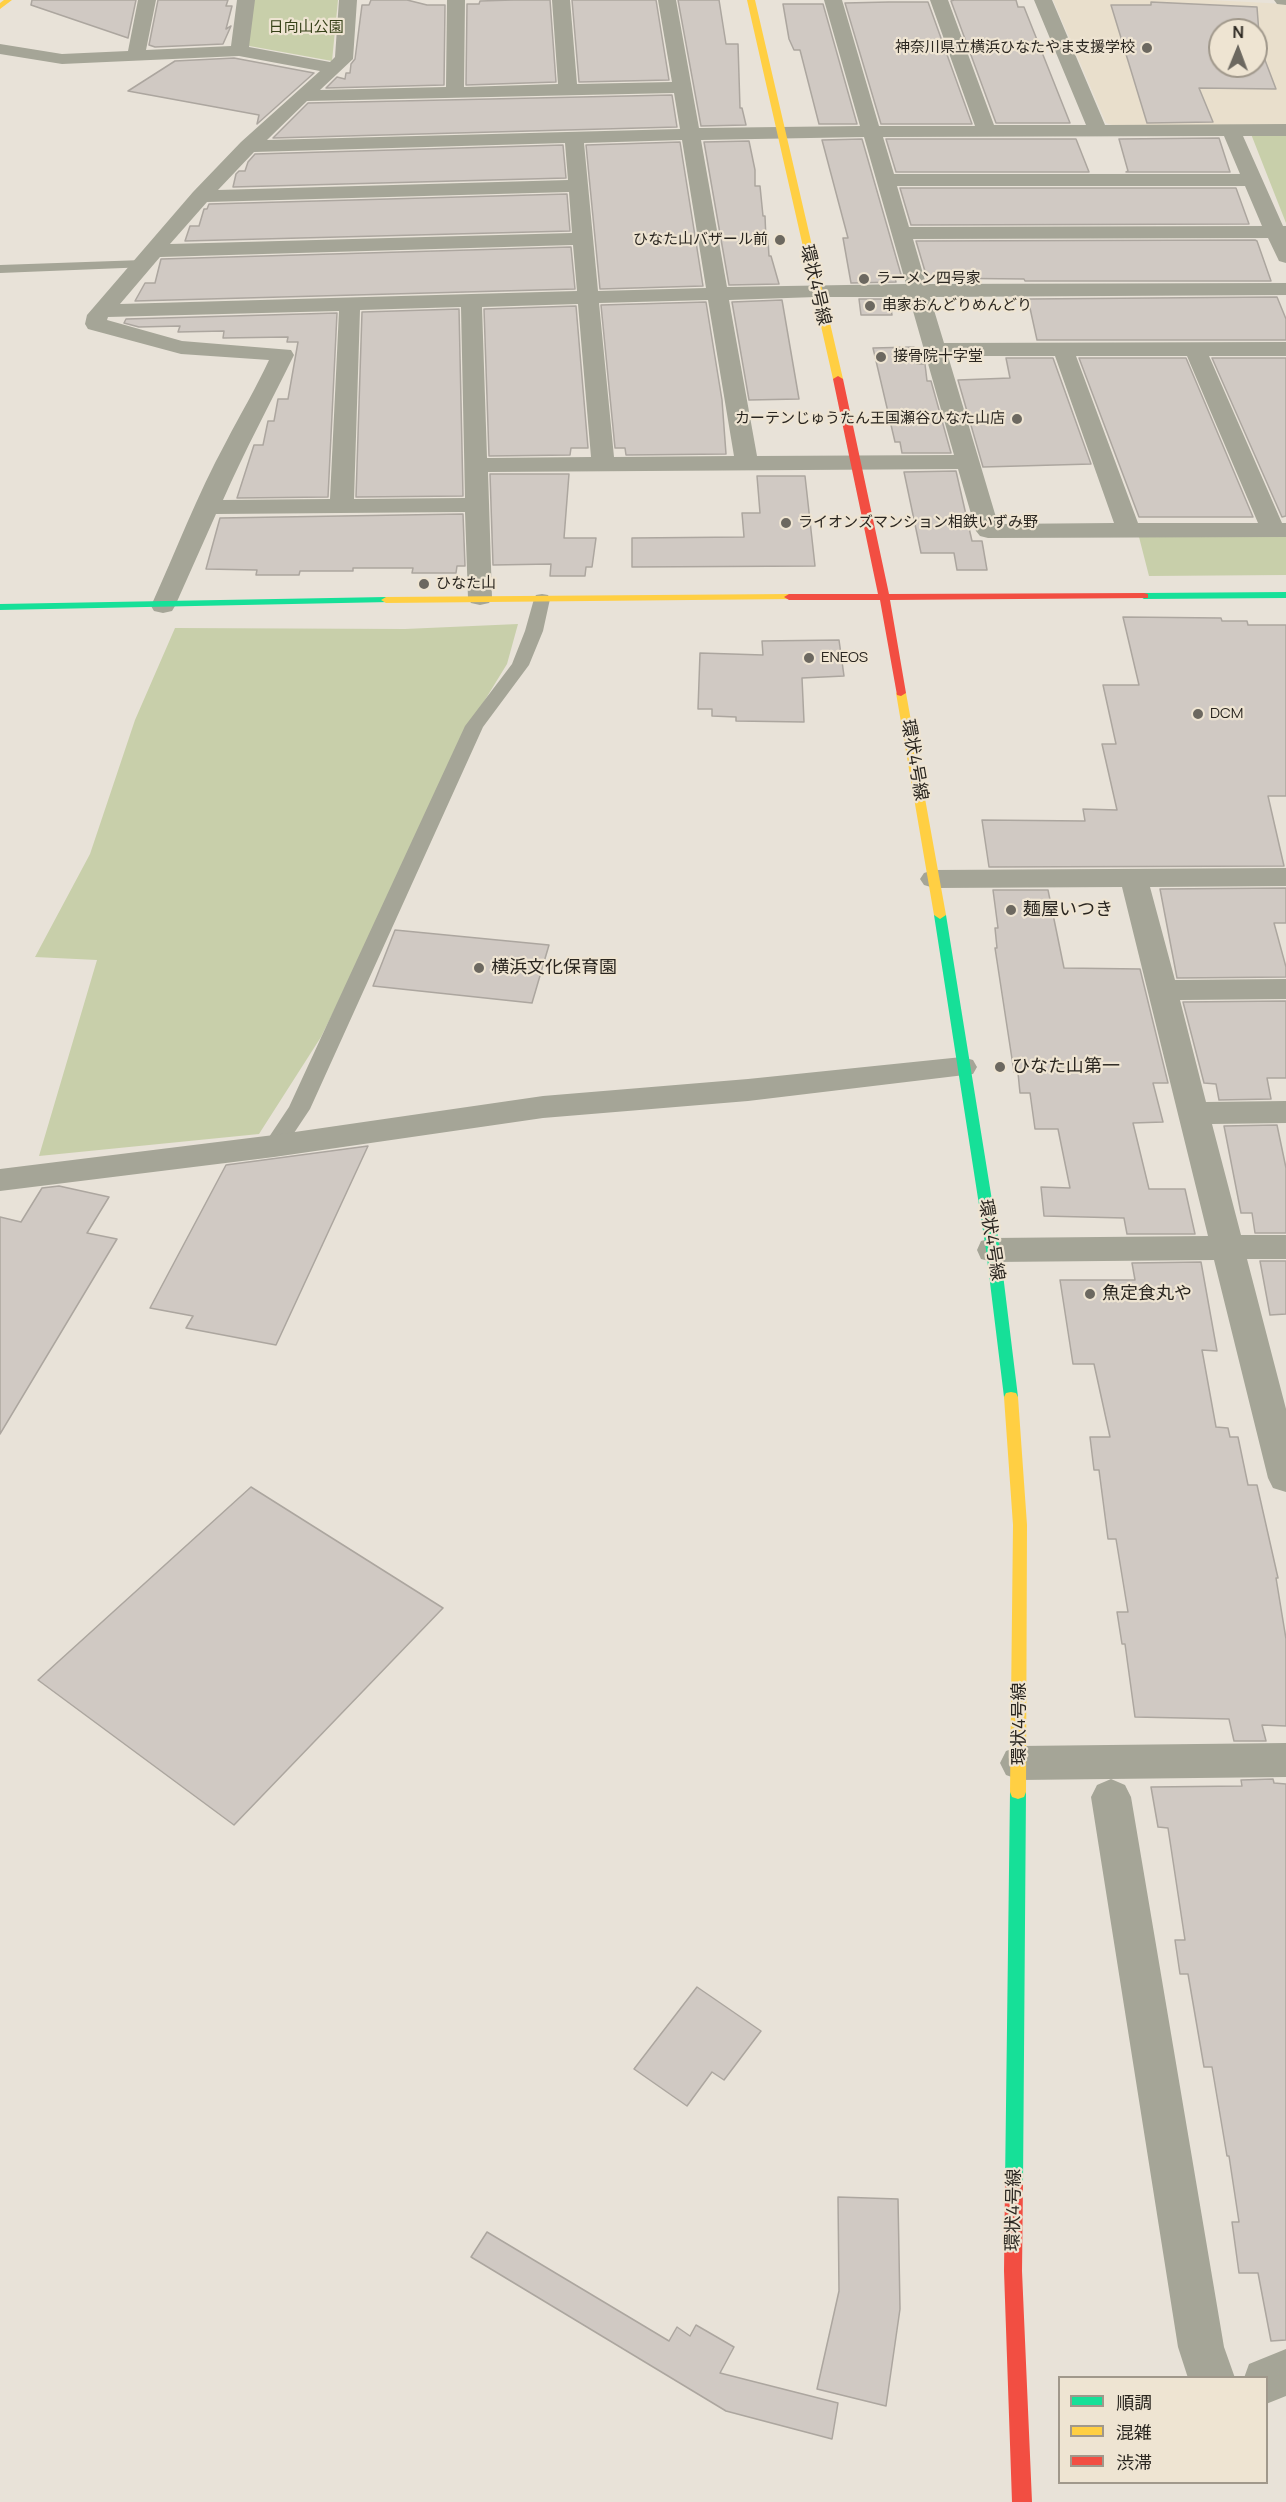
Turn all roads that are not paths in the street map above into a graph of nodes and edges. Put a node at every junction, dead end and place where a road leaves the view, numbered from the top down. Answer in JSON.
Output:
{"nodes":[{"id":1,"x":8,"y":0,"type":"edge"},
{"id":2,"x":147,"y":0,"type":"edge"},
{"id":3,"x":246,"y":0,"type":"edge"},
{"id":4,"x":348,"y":0,"type":"edge"},
{"id":5,"x":456,"y":0,"type":"edge"},
{"id":6,"x":561,"y":0,"type":"edge"},
{"id":7,"x":667,"y":0,"type":"edge"},
{"id":8,"x":750,"y":0,"type":"edge"},
{"id":9,"x":834,"y":0,"type":"edge"},
{"id":10,"x":939,"y":0,"type":"edge"},
{"id":11,"x":1043,"y":0,"type":"edge"},
{"id":12,"x":0,"y":6,"type":"edge"},
{"id":13,"x":0,"y":49,"type":"edge"},
{"id":14,"x":239,"y":51,"type":"junction"},
{"id":15,"x":136,"y":55,"type":"junction"},
{"id":16,"x":335,"y":68,"type":"junction"},
{"id":17,"x":682,"y":87,"type":"junction"},
{"id":18,"x":568,"y":90,"type":"junction"},
{"id":19,"x":455,"y":93,"type":"junction"},
{"id":20,"x":300,"y":96,"type":"junction"},
{"id":21,"x":1231,"y":130,"type":"junction"},
{"id":22,"x":1286,"y":130,"type":"edge"},
{"id":23,"x":986,"y":131,"type":"junction"},
{"id":24,"x":1098,"y":131,"type":"junction"},
{"id":25,"x":780,"y":132,"type":"junction"},
{"id":26,"x":871,"y":132,"type":"junction"},
{"id":27,"x":690,"y":135,"type":"junction"},
{"id":28,"x":574,"y":138,"type":"junction"},
{"id":29,"x":248,"y":146,"type":"junction"},
{"id":30,"x":885,"y":180,"type":"junction"},
{"id":31,"x":1252,"y":180,"type":"junction"},
{"id":32,"x":578,"y":186,"type":"junction"},
{"id":33,"x":200,"y":196,"type":"junction"},
{"id":34,"x":1281,"y":232,"type":"edge"},
{"id":35,"x":900,"y":233,"type":"junction"},
{"id":36,"x":583,"y":239,"type":"junction"},
{"id":37,"x":149,"y":257,"type":"junction"},
{"id":38,"x":1286,"y":257,"type":"edge"},
{"id":39,"x":0,"y":269,"type":"edge"},
{"id":40,"x":1286,"y":289,"type":"edge"},
{"id":41,"x":816,"y":291,"type":"junction"},
{"id":42,"x":916,"y":291,"type":"junction"},
{"id":43,"x":717,"y":294,"type":"junction"},
{"id":44,"x":588,"y":297,"type":"junction"},
{"id":45,"x":471,"y":301,"type":"junction"},
{"id":46,"x":350,"y":304,"type":"junction"},
{"id":47,"x":102,"y":311,"type":"junction"},
{"id":48,"x":1195,"y":349,"type":"junction"},
{"id":49,"x":1286,"y":349,"type":"edge"},
{"id":50,"x":934,"y":350,"type":"junction"},
{"id":51,"x":1063,"y":350,"type":"junction"},
{"id":52,"x":966,"y":462,"type":"junction"},
{"id":53,"x":857,"y":463,"type":"junction"},
{"id":54,"x":747,"y":464,"type":"junction"},
{"id":55,"x":477,"y":465,"type":"junction"},
{"id":56,"x":603,"y":465,"type":"junction"},
{"id":57,"x":478,"y":505,"type":"junction"},
{"id":58,"x":342,"y":506,"type":"junction"},
{"id":59,"x":207,"y":507,"type":"junction"},
{"id":60,"x":1128,"y":530,"type":"junction"},
{"id":61,"x":1279,"y":530,"type":"edge"},
{"id":62,"x":1286,"y":595,"type":"edge"},
{"id":63,"x":884,"y":596,"type":"junction"},
{"id":64,"x":480,"y":598,"type":"junction"},
{"id":65,"x":542,"y":599,"type":"junction"},
{"id":66,"x":163,"y":606,"type":"junction"},
{"id":67,"x":0,"y":607,"type":"edge"},
{"id":68,"x":1286,"y":877,"type":"edge"},
{"id":69,"x":1134,"y":878,"type":"junction"},
{"id":70,"x":934,"y":879,"type":"junction"},
{"id":71,"x":1286,"y":989,"type":"edge"},
{"id":72,"x":1162,"y":990,"type":"junction"},
{"id":73,"x":962,"y":1067,"type":"junction"},
{"id":74,"x":1286,"y":1112,"type":"edge"},
{"id":75,"x":1194,"y":1113,"type":"junction"},
{"id":76,"x":274,"y":1146,"type":"junction"},
{"id":77,"x":0,"y":1180,"type":"edge"},
{"id":78,"x":1286,"y":1247,"type":"edge"},
{"id":79,"x":1228,"y":1248,"type":"junction"},
{"id":80,"x":993,"y":1250,"type":"junction"},
{"id":81,"x":1276,"y":1400,"type":"edge"},
{"id":82,"x":1286,"y":1478,"type":"edge"},
{"id":83,"x":1286,"y":1760,"type":"edge"},
{"id":84,"x":1020,"y":1763,"type":"junction"},
{"id":85,"x":1111,"y":1797,"type":"dead end"},
{"id":86,"x":1286,"y":2372,"type":"edge"},
{"id":87,"x":1211,"y":2376,"type":"edge"},
{"id":88,"x":1268,"y":2379,"type":"edge"},
{"id":89,"x":1022,"y":2502,"type":"edge"}],
"edges":[{"from":1,"to":12,"type":"main road"},
{"from":2,"to":15,"type":"street"},
{"from":3,"to":14,"type":"street"},
{"from":4,"to":16,"type":"street"},
{"from":5,"to":19,"type":"street"},
{"from":6,"to":18,"type":"street"},
{"from":7,"to":17,"type":"street"},
{"from":8,"to":25,"type":"main road","name":"環状4号線"},
{"from":9,"to":26,"type":"street"},
{"from":10,"to":23,"type":"street"},
{"from":11,"to":24,"type":"street"},
{"from":13,"to":15,"type":"street"},
{"from":14,"to":15,"type":"street"},
{"from":14,"to":16,"type":"street"},
{"from":16,"to":20,"type":"street"},
{"from":17,"to":18,"type":"street"},
{"from":17,"to":27,"type":"street"},
{"from":18,"to":19,"type":"street"},
{"from":19,"to":20,"type":"street"},
{"from":20,"to":29,"type":"street"},
{"from":21,"to":22,"type":"street"},
{"from":21,"to":24,"type":"street"},
{"from":21,"to":31,"type":"street"},
{"from":23,"to":24,"type":"street"},
{"from":23,"to":26,"type":"street"},
{"from":25,"to":26,"type":"street"},
{"from":25,"to":27,"type":"street"},
{"from":25,"to":41,"type":"main road","name":"環状4号線"},
{"from":26,"to":30,"type":"street"},
{"from":27,"to":28,"type":"street"},
{"from":27,"to":43,"type":"street"},
{"from":28,"to":29,"type":"street"},
{"from":28,"to":32,"type":"street"},
{"from":29,"to":33,"type":"street"},
{"from":30,"to":31,"type":"street"},
{"from":30,"to":35,"type":"street"},
{"from":31,"to":34,"type":"street"},
{"from":32,"to":33,"type":"street"},
{"from":32,"to":36,"type":"street"},
{"from":33,"to":37,"type":"street"},
{"from":34,"to":35,"type":"street"},
{"from":34,"to":38,"type":"street"},
{"from":35,"to":42,"type":"street"},
{"from":36,"to":37,"type":"street"},
{"from":36,"to":44,"type":"street"},
{"from":37,"to":39,"type":"lane"},
{"from":37,"to":47,"type":"street"},
{"from":40,"to":42,"type":"street"},
{"from":41,"to":42,"type":"street"},
{"from":41,"to":43,"type":"street"},
{"from":41,"to":53,"type":"main road","name":"環状4号線"},
{"from":42,"to":50,"type":"street"},
{"from":43,"to":44,"type":"street"},
{"from":43,"to":54,"type":"street"},
{"from":44,"to":45,"type":"street"},
{"from":44,"to":56,"type":"street"},
{"from":45,"to":46,"type":"street"},
{"from":45,"to":55,"type":"street"},
{"from":46,"to":47,"type":"street"},
{"from":46,"to":58,"type":"street"},
{"from":47,"to":59,"type":"street"},
{"from":48,"to":49,"type":"street"},
{"from":48,"to":51,"type":"street"},
{"from":48,"to":61,"type":"street"},
{"from":50,"to":51,"type":"street"},
{"from":50,"to":52,"type":"street"},
{"from":51,"to":60,"type":"street"},
{"from":52,"to":53,"type":"street"},
{"from":52,"to":60,"type":"street"},
{"from":53,"to":54,"type":"street"},
{"from":53,"to":63,"type":"main road","name":"環状4号線"},
{"from":54,"to":56,"type":"street"},
{"from":55,"to":56,"type":"street"},
{"from":55,"to":57,"type":"street"},
{"from":57,"to":58,"type":"street"},
{"from":57,"to":64,"type":"street"},
{"from":58,"to":59,"type":"street"},
{"from":59,"to":66,"type":"street"},
{"from":60,"to":61,"type":"street"},
{"from":62,"to":63,"type":"main road"},
{"from":63,"to":65,"type":"main road"},
{"from":63,"to":70,"type":"main road","name":"環状4号線"},
{"from":64,"to":65,"type":"main road"},
{"from":64,"to":66,"type":"main road"},
{"from":65,"to":76,"type":"lane"},
{"from":66,"to":67,"type":"main road"},
{"from":68,"to":69,"type":"street"},
{"from":69,"to":70,"type":"street"},
{"from":69,"to":72,"type":"street"},
{"from":70,"to":73,"type":"main road","name":"環状4号線"},
{"from":71,"to":72,"type":"street"},
{"from":72,"to":75,"type":"street"},
{"from":73,"to":76,"type":"street"},
{"from":73,"to":80,"type":"main road","name":"環状4号線"},
{"from":74,"to":75,"type":"street"},
{"from":75,"to":79,"type":"street"},
{"from":76,"to":77,"type":"street"},
{"from":78,"to":79,"type":"street"},
{"from":79,"to":80,"type":"street"},
{"from":79,"to":81,"type":"street"},
{"from":80,"to":84,"type":"main road","name":"環状4号線"},
{"from":81,"to":82,"type":"street"},
{"from":83,"to":84,"type":"street"},
{"from":84,"to":89,"type":"main road","name":"環状4号線"},
{"from":85,"to":87,"type":"street"},
{"from":86,"to":88,"type":"street"}]}
